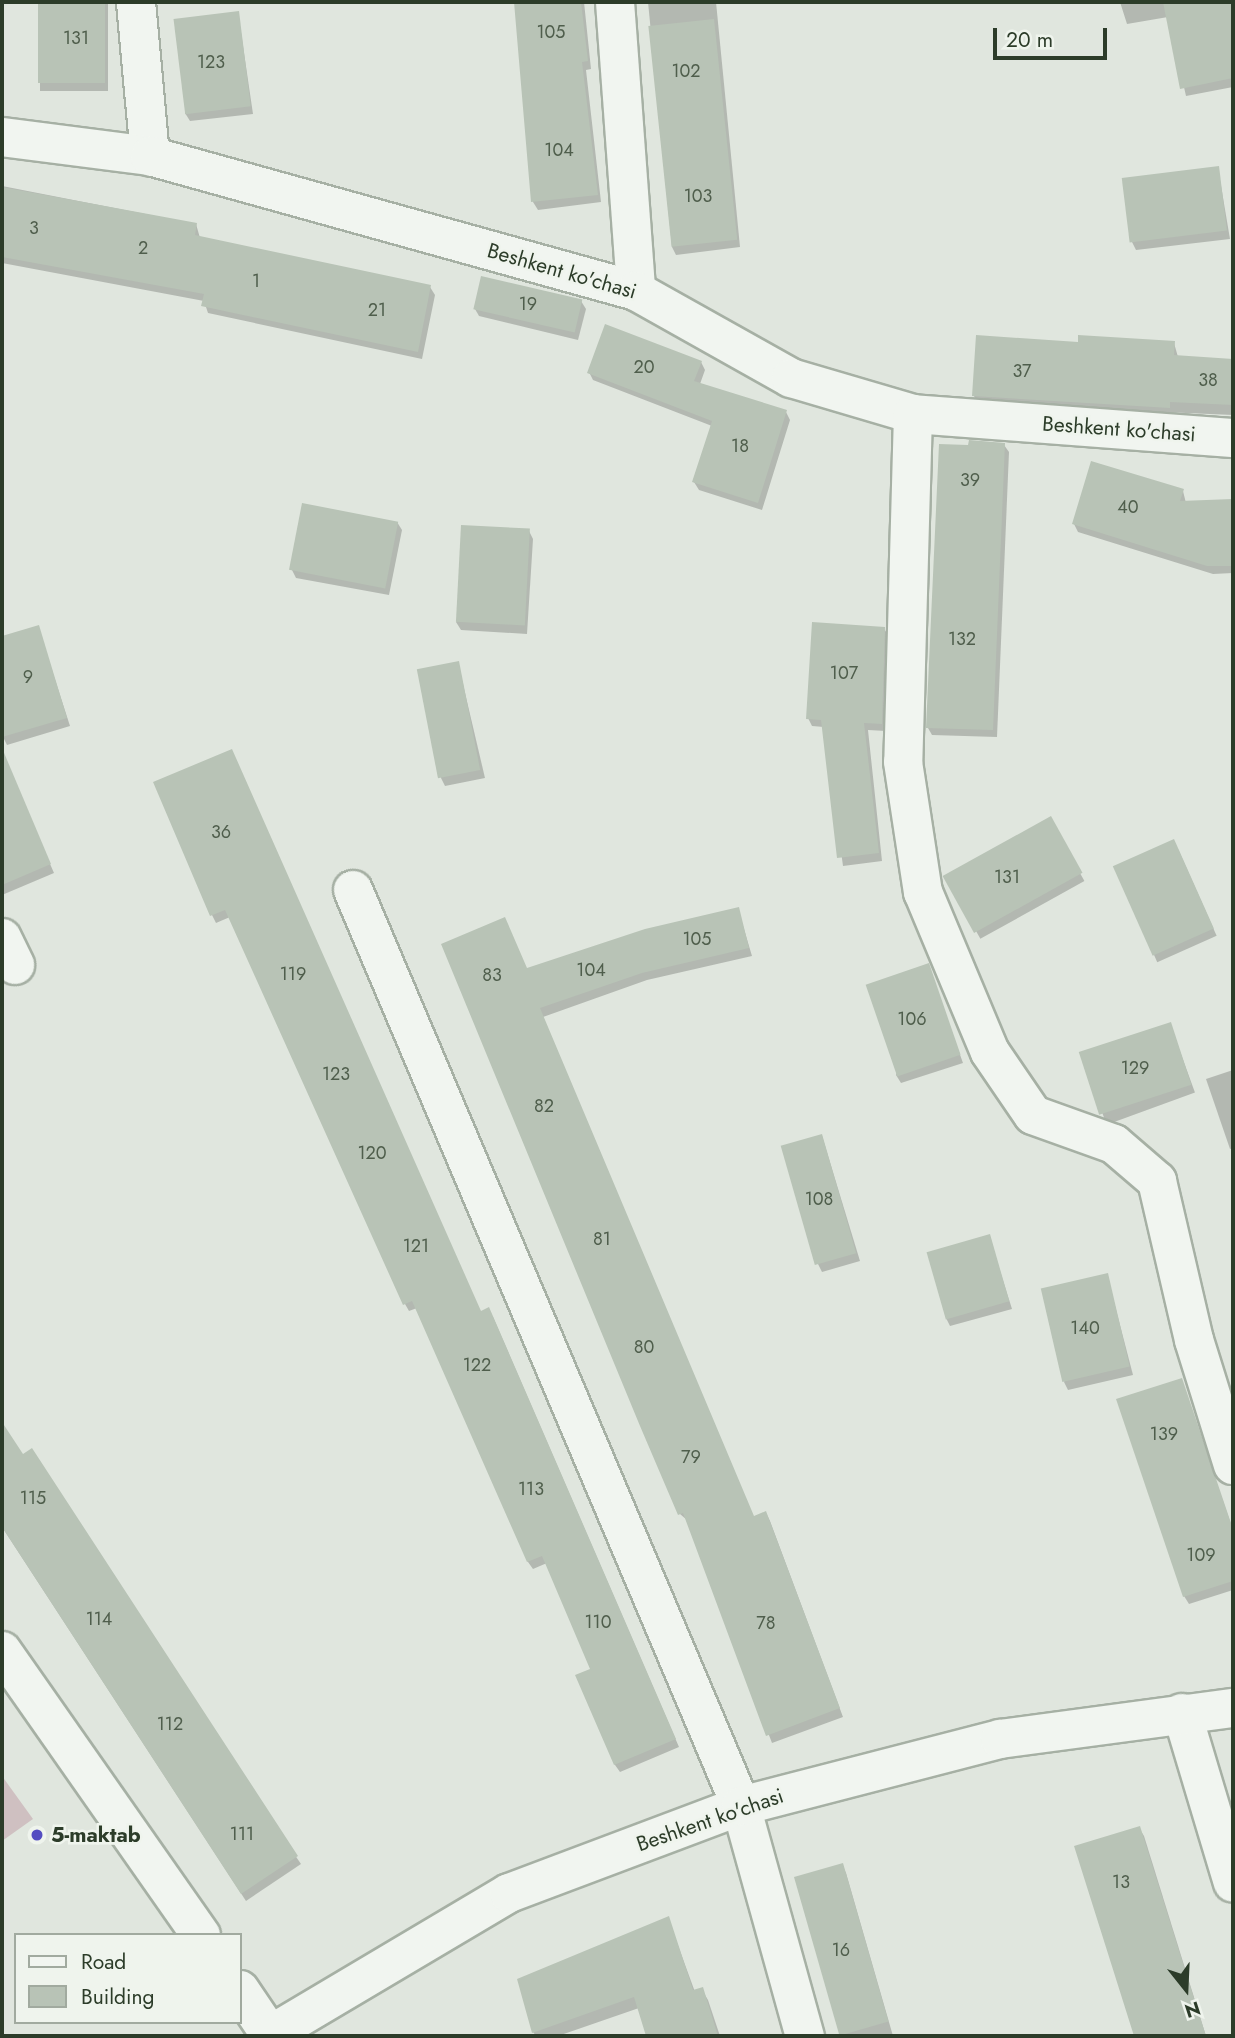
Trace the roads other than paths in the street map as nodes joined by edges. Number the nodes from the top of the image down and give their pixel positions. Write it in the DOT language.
graph roads {
  1 [pos="136,2"];
  2 [pos="615,2"];
  3 [pos="2,137"];
  4 [pos="150,156"];
  5 [pos="636,291"];
  6 [pos="913,414"];
  7 [pos="1233,438"];
  8 [pos="353,890"];
  9 [pos="1233,1465"];
  10 [pos="2,1651"];
  11 [pos="1233,1708"];
  12 [pos="1182,1713"];
  13 [pos="741,1806"];
  14 [pos="1233,1883"];
  15 [pos="200,1933"];
  16 [pos="242,1993"];
  17 [pos="270,2036"];
  18 [pos="805,2036"];
  1 -- 4 [label="street"];
  2 -- 5 [label="street"];
  3 -- 4 [label="street, Beshkent ko'chasi"];
  4 -- 5 [label="street, Beshkent ko'chasi"];
  5 -- 6 [label="street, Beshkent ko'chasi"];
  6 -- 7 [label="street, Beshkent ko'chasi"];
  6 -- 9 [label="street"];
  8 -- 13 [label="street"];
  10 -- 15 [label="street"];
  11 -- 12 [label="street, Beshkent ko'chasi"];
  12 -- 13 [label="street, Beshkent ko'chasi"];
  12 -- 14 [label="street"];
  13 -- 17 [label="street, Beshkent ko'chasi"];
  13 -- 18 [label="street"];
  16 -- 17 [label="street"];
}
